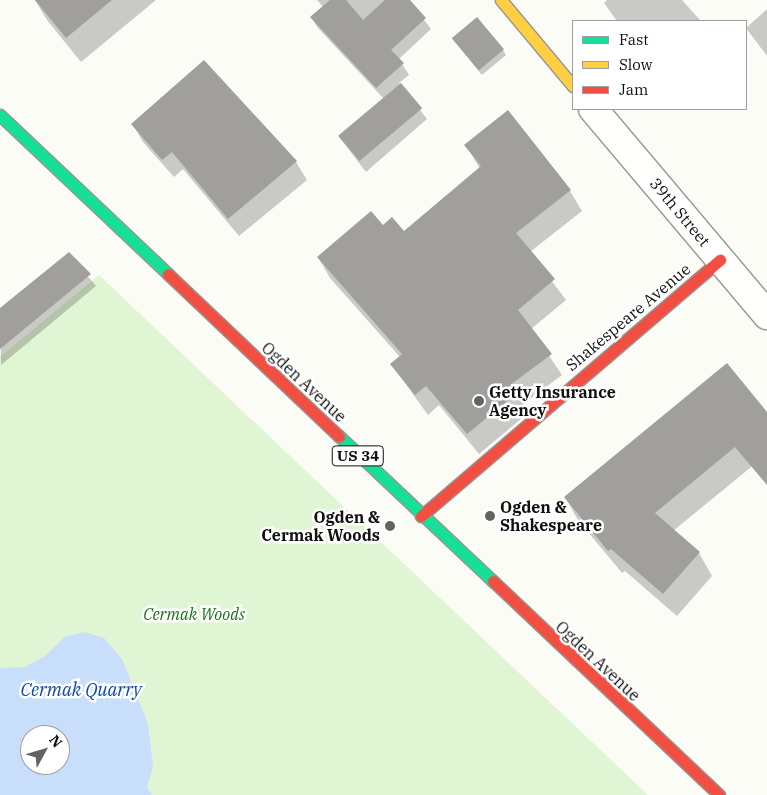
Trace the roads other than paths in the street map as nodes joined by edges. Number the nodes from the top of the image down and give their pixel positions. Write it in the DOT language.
graph roads {
  1 [pos="501,0"];
  2 [pos="572,85"];
  3 [pos="593,110"];
  4 [pos="0,115"];
  5 [pos="720,260"];
  6 [pos="767,315"];
  7 [pos="421,516"];
  8 [pos="719,795"];
  1 -- 2 [label="main road"];
  3 -- 5 [label="street, 39th Street"];
  4 -- 7 [label="main road, Ogden Avenue / US 34"];
  5 -- 6 [label="street, 39th Street"];
  5 -- 7 [label="main road, Shakespeare Avenue"];
  7 -- 8 [label="main road, Ogden Avenue / US 34"];
}
